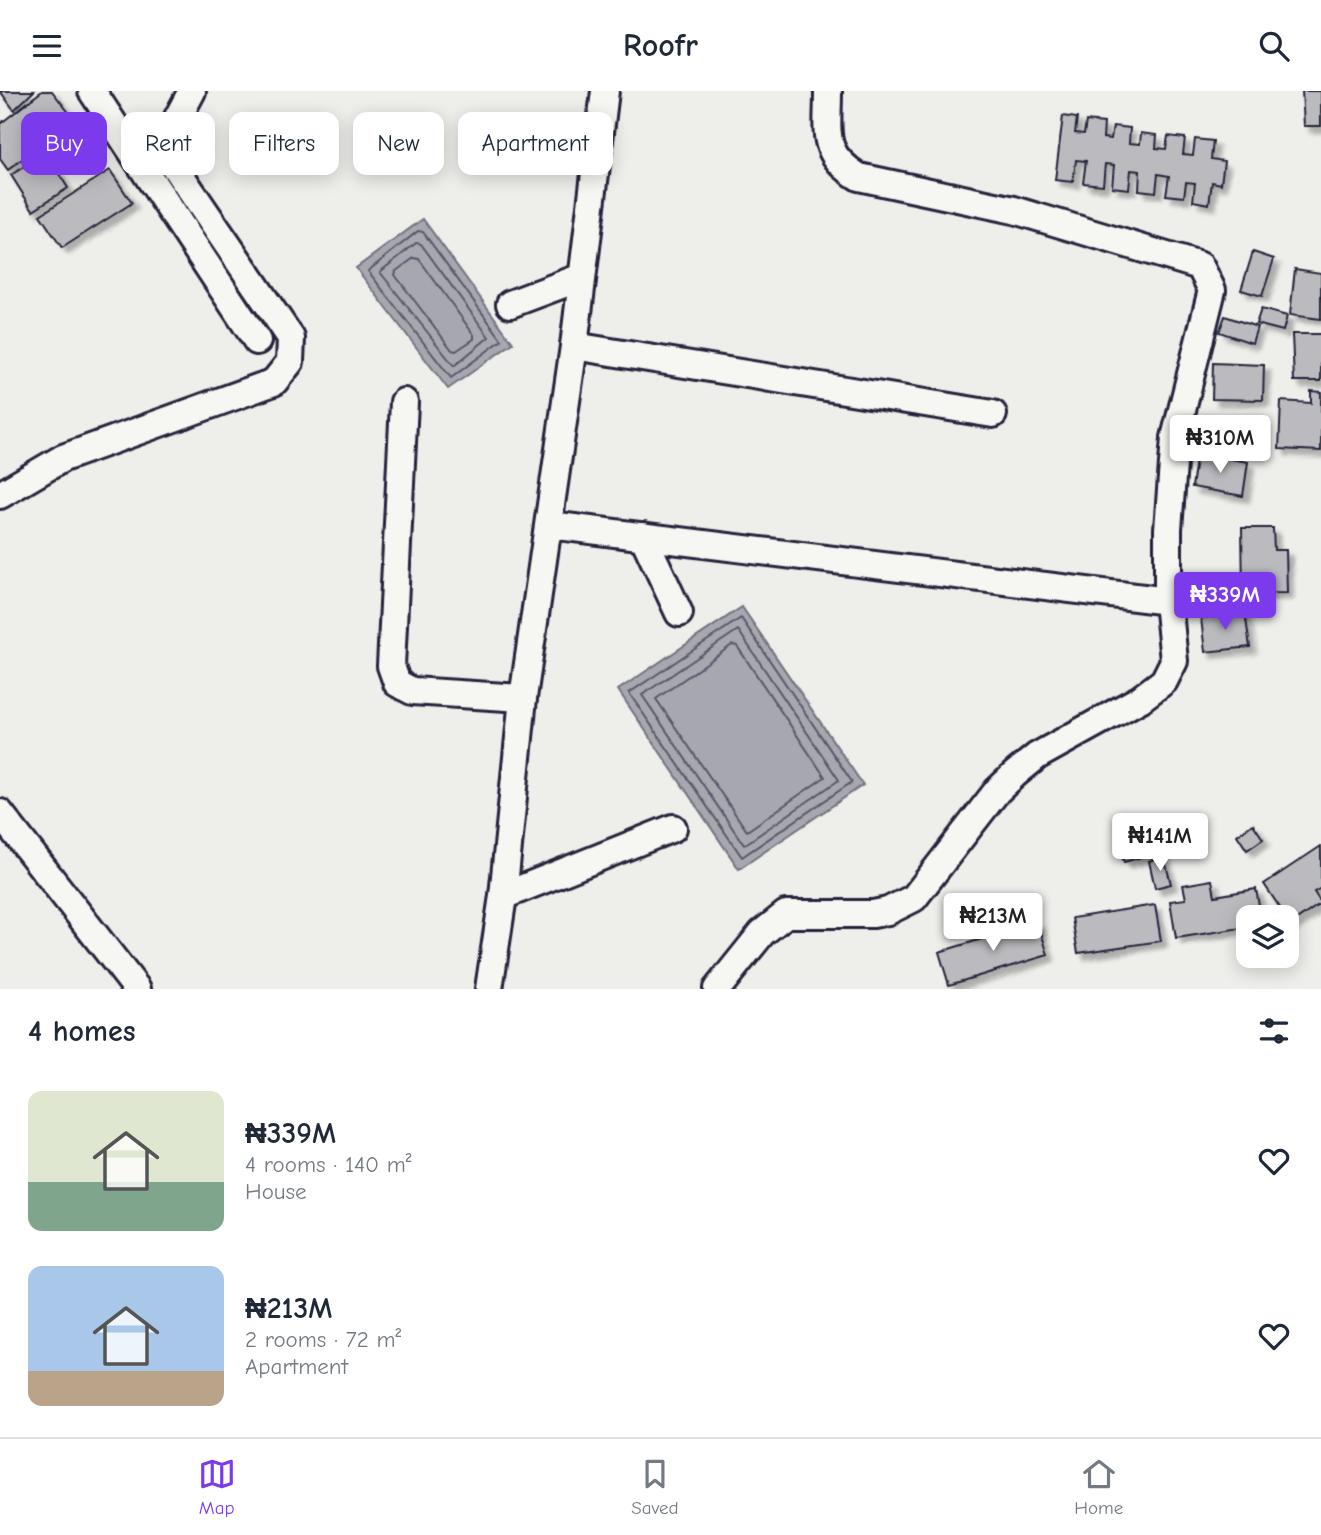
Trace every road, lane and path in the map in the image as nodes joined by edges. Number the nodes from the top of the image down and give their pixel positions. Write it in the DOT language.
graph roads {
  1 [pos="92,91"];
  2 [pos="192,91"];
  3 [pos="605,91"];
  4 [pos="828,91"];
  5 [pos="582,277"];
  6 [pos="510,304"];
  7 [pos="257,341"];
  8 [pos="574,346"];
  9 [pos="404,402"];
  10 [pos="993,414"];
  11 [pos="0,495"];
  12 [pos="550,525"];
  13 [pos="643,536"];
  14 [pos="1168,601"];
  15 [pos="679,614"];
  16 [pos="523,698"];
  17 [pos="0,813"];
  18 [pos="673,828"];
  19 [pos="503,896"];
  20 [pos="137,989"];
  21 [pos="489,989"];
  22 [pos="717,989"];
  1 -- 7 [label="street"];
  2 -- 11 [label="street"];
  3 -- 5 [label="street"];
  4 -- 14 [label="street"];
  5 -- 6 [label="street"];
  5 -- 8 [label="street"];
  8 -- 10 [label="street"];
  8 -- 12 [label="street"];
  9 -- 16 [label="street"];
  12 -- 13 [label="street"];
  12 -- 16 [label="street"];
  13 -- 14 [label="street"];
  13 -- 15 [label="street"];
  14 -- 22 [label="street"];
  16 -- 19 [label="street"];
  17 -- 20 [label="street"];
  18 -- 19 [label="street"];
  19 -- 21 [label="street"];
}
